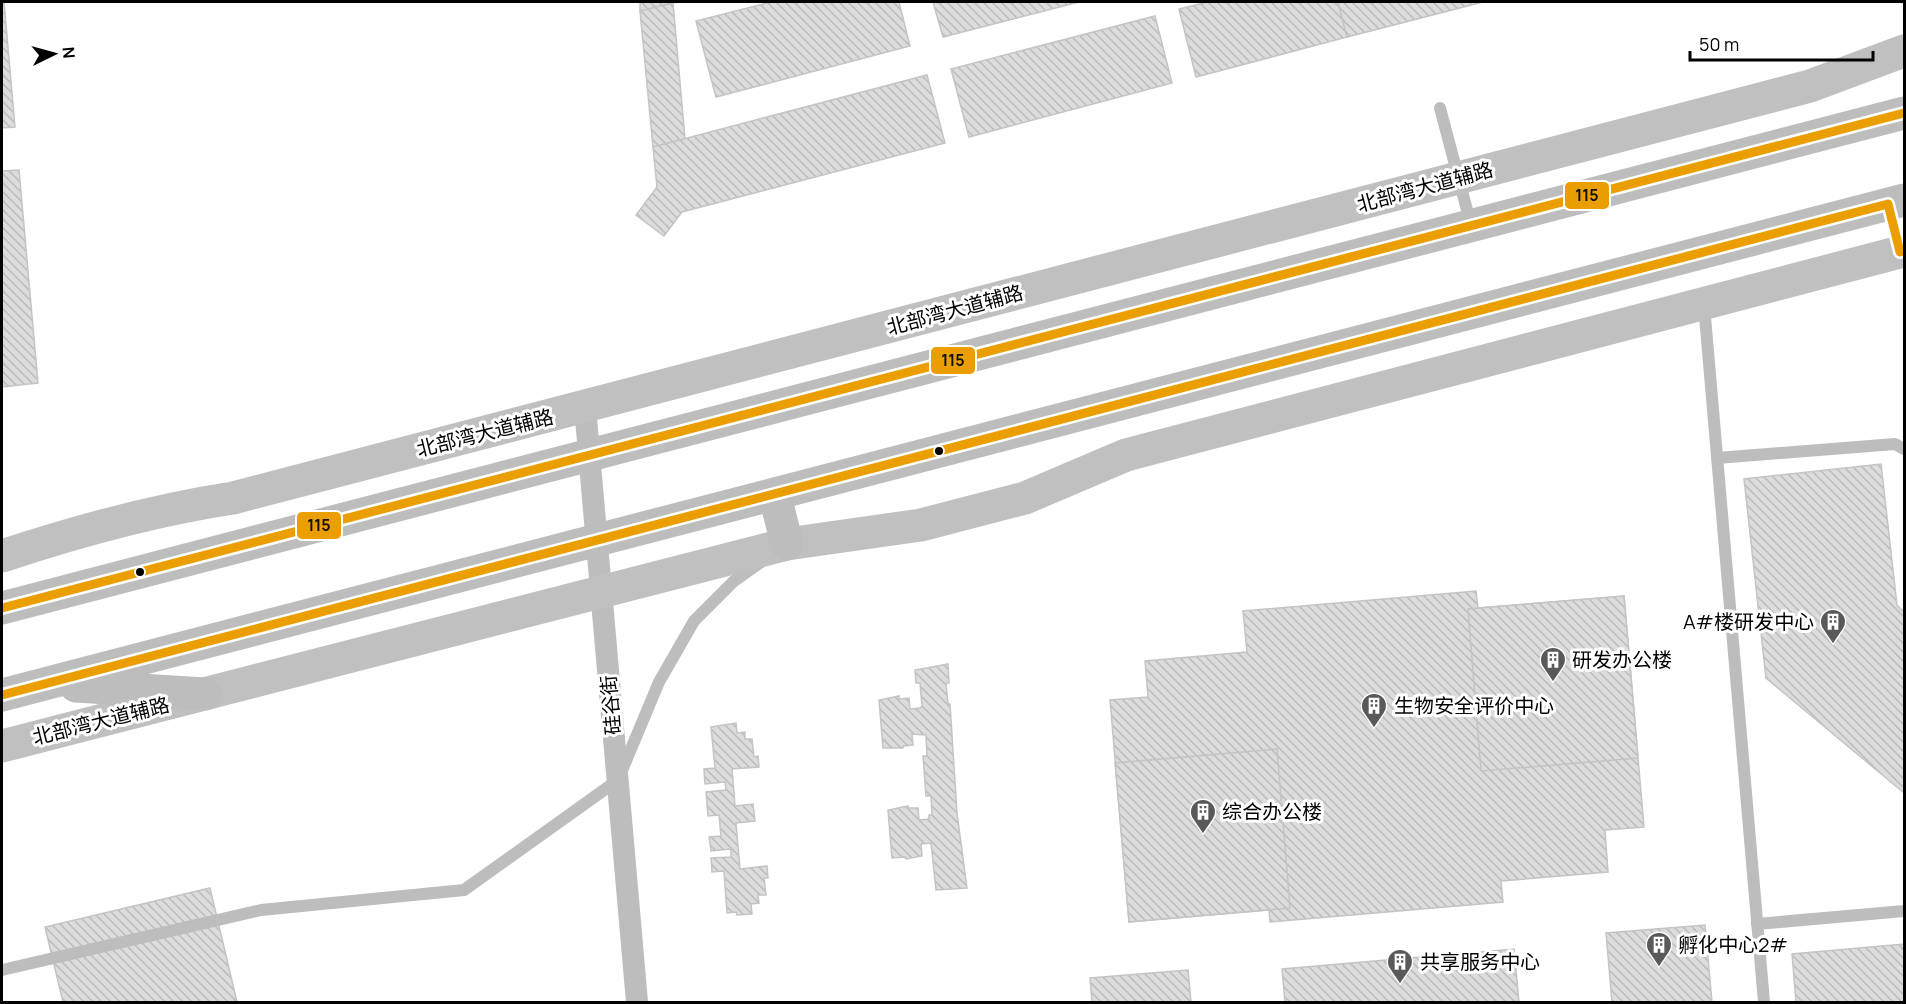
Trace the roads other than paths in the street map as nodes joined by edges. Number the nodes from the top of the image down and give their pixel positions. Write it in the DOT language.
graph roads {
  1 [pos="1905,51"];
  2 [pos="1440,108"];
  3 [pos="1905,113"];
  4 [pos="1458,178"];
  5 [pos="1896,202"];
  6 [pos="1471,226"];
  7 [pos="1902,252"];
  8 [pos="1704,304"];
  9 [pos="585,407"];
  10 [pos="1905,449"];
  11 [pos="590,457"];
  12 [pos="1717,458"];
  13 [pos="775,496"];
  14 [pos="597,542"];
  15 [pos="787,544"];
  16 [pos="2,556"];
  17 [pos="602,592"];
  18 [pos="2,608"];
  19 [pos="47,684"];
  20 [pos="204,694"];
  21 [pos="2,695"];
  22 [pos="2,746"];
  23 [pos="618,780"];
  24 [pos="1905,911"];
  25 [pos="1757,924"];
  26 [pos="2,970"];
  27 [pos="637,1002"];
  28 [pos="1764,1002"];
  1 -- 4 [label="main road, 北部湾大道辅路"];
  2 -- 4 [label="lane"];
  3 -- 6 [label="highway"];
  4 -- 6 [label="lane"];
  4 -- 9 [label="main road, 北部湾大道辅路"];
  5 -- 7 [label="lane"];
  5 -- 13 [label="highway"];
  6 -- 11 [label="highway"];
  7 -- 8 [label="main road, 北部湾大道辅路"];
  8 -- 12 [label="lane"];
  8 -- 15 [label="main road, 北部湾大道辅路"];
  9 -- 11 [label="street, 硅谷街"];
  9 -- 16 [label="main road, 北部湾大道辅路"];
  10 -- 12 [label="lane"];
  11 -- 14 [label="street, 硅谷街"];
  11 -- 18 [label="highway"];
  12 -- 25 [label="lane"];
  13 -- 14 [label="highway"];
  13 -- 15 [label="highway"];
  14 -- 17 [label="street, 硅谷街"];
  14 -- 19 [label="highway"];
  15 -- 17 [label="main road, 北部湾大道辅路"];
  15 -- 23 [label="lane"];
  17 -- 20 [label="main road, 北部湾大道辅路"];
  17 -- 23 [label="street, 硅谷街"];
  19 -- 20 [label="highway"];
  19 -- 21 [label="highway"];
  20 -- 22 [label="main road, 北部湾大道辅路"];
  23 -- 26 [label="lane"];
  23 -- 27 [label="street, 硅谷街"];
  24 -- 25 [label="lane"];
  25 -- 28 [label="lane"];
}
